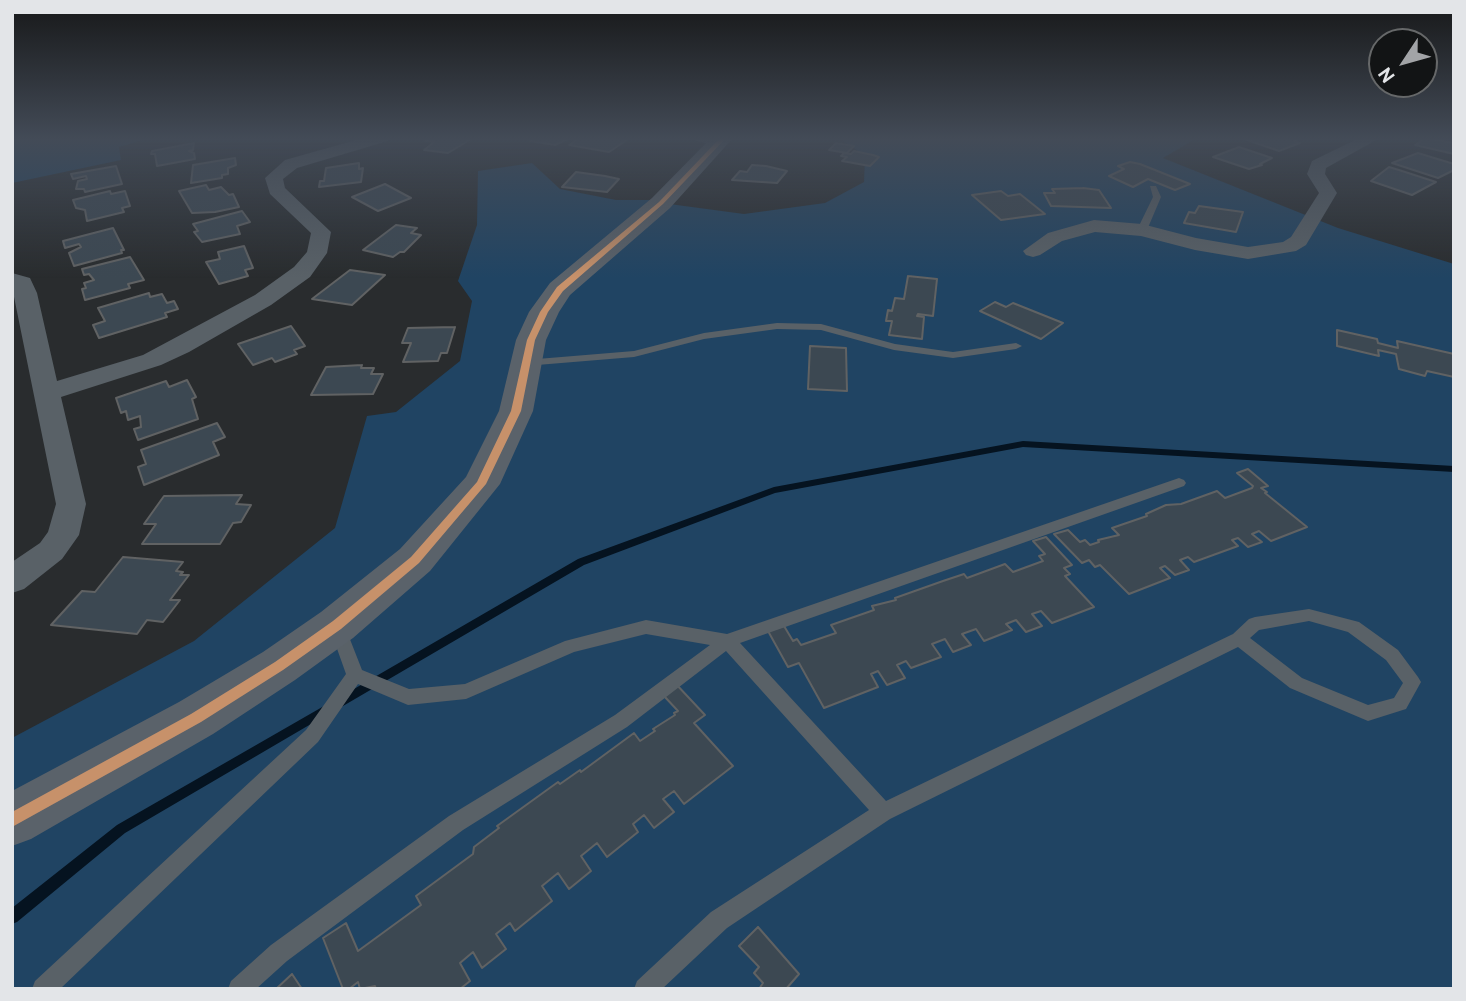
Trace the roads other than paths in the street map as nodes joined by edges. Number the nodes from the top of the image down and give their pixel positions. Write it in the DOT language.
graph roads {
  1 [pos="275,185"];
  2 [pos="677,185"];
  3 [pos="1323,185"];
  4 [pos="1153,188"];
  5 [pos="1142,230"];
  6 [pos="1033,251"];
  7 [pos="12,279"];
  8 [pos="1016,346"];
  9 [pos="525,363"];
  10 [pos="46,393"];
  11 [pos="1179,483"];
  12 [pos="12,580"];
  13 [pos="337,625"];
  14 [pos="1239,639"];
  15 [pos="727,641"];
  16 [pos="355,675"];
  17 [pos="883,813"];
  18 [pos="12,820"];
  19 [pos="43,989"];
  20 [pos="239,989"];
  21 [pos="645,989"];
  1 -- 10 [label="street"];
  2 -- 9 [label="main road"];
  3 -- 5 [label="street"];
  4 -- 5 [label="lane"];
  5 -- 6 [label="street"];
  7 -- 10 [label="street"];
  8 -- 9 [label="lane"];
  9 -- 13 [label="main road"];
  10 -- 12 [label="street"];
  11 -- 15 [label="lane"];
  13 -- 16 [label="lane"];
  13 -- 18 [label="main road"];
  14 -- 14 [label="lane"];
  14 -- 17 [label="lane"];
  15 -- 16 [label="lane"];
  15 -- 17 [label="lane"];
  15 -- 20 [label="lane"];
  16 -- 19 [label="lane"];
  17 -- 21 [label="lane"];
}
